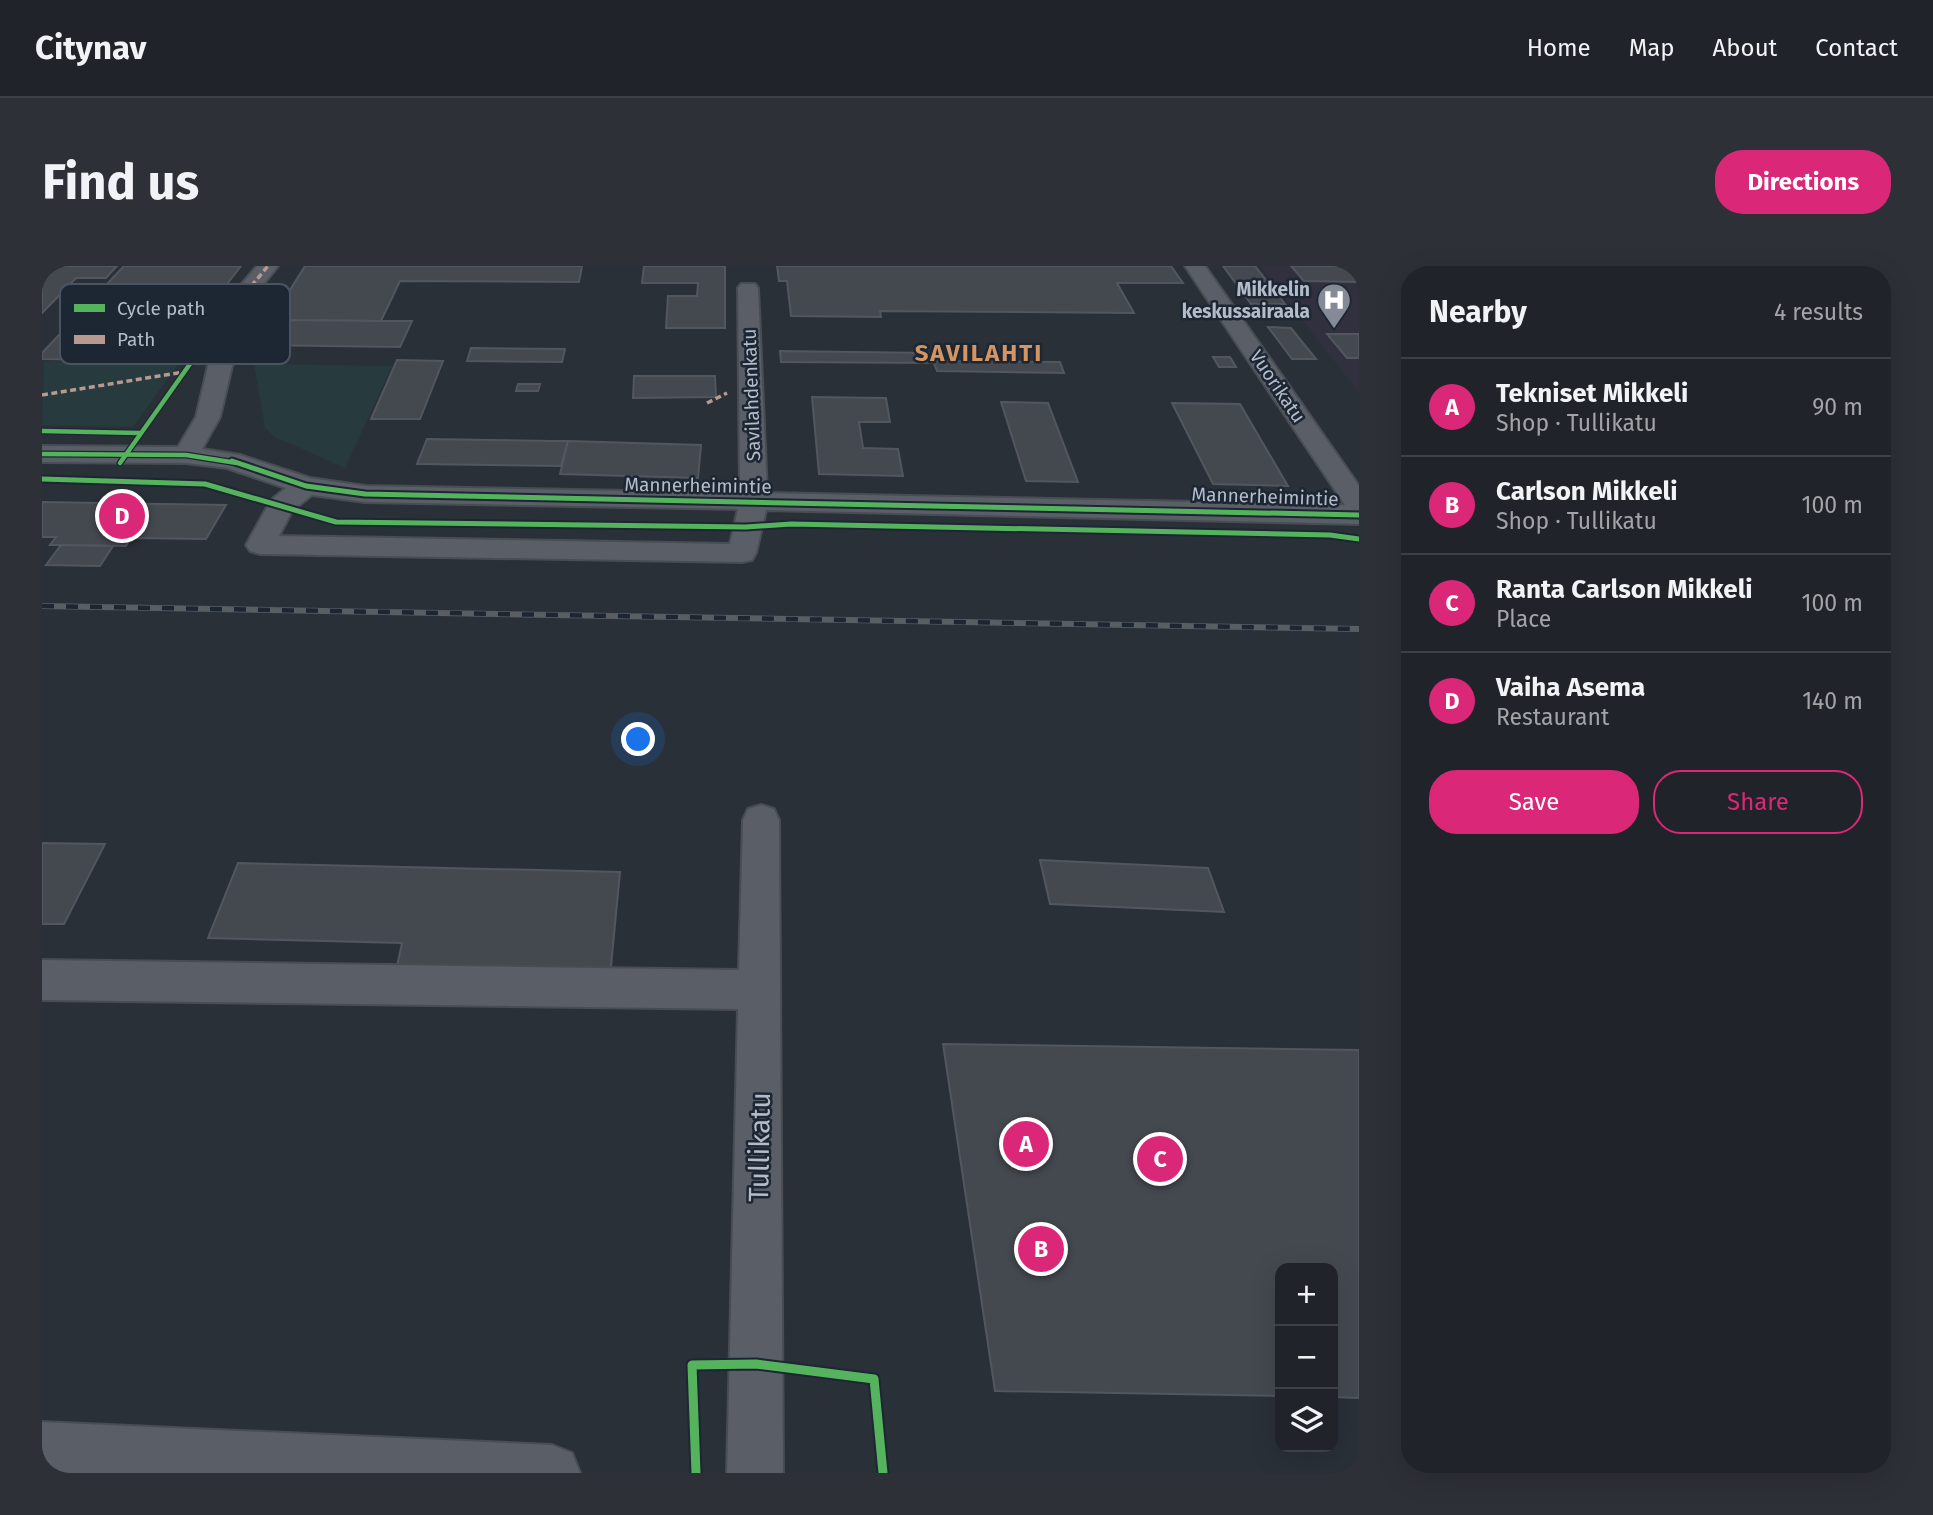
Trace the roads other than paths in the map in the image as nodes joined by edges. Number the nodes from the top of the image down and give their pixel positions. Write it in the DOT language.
graph roads {
  1 [pos="268,266"];
  2 [pos="1195,266"];
  3 [pos="253,284"];
  4 [pos="748,288"];
  5 [pos="221,364"];
  6 [pos="42,454"];
  7 [pos="186,455"];
  8 [pos="306,486"];
  9 [pos="754,502"];
  10 [pos="1359,506"];
  11 [pos="1359,515"];
  12 [pos="761,821"];
  13 [pos="42,980"];
  14 [pos="760,990"];
  15 [pos="42,1450"];
  16 [pos="552,1473"];
  17 [pos="755,1473"];
  1 -- 3 [label="street"];
  2 -- 10 [label="street, Vuorikatu"];
  4 -- 9 [label="street, Savilahdenkatu"];
  5 -- 7 [label="street"];
  6 -- 7 [label="street, Mannerheimintie"];
  7 -- 8 [label="street, Mannerheimintie"];
  8 -- 9 [label="street, Mannerheimintie"];
  8 -- 9 [label="street, Savilahdenkatu"];
  9 -- 11 [label="street, Mannerheimintie"];
  12 -- 14 [label="street, Tullikatu"];
  13 -- 14 [label="street"];
  14 -- 17 [label="street, Tullikatu"];
  15 -- 16 [label="street"];
}
